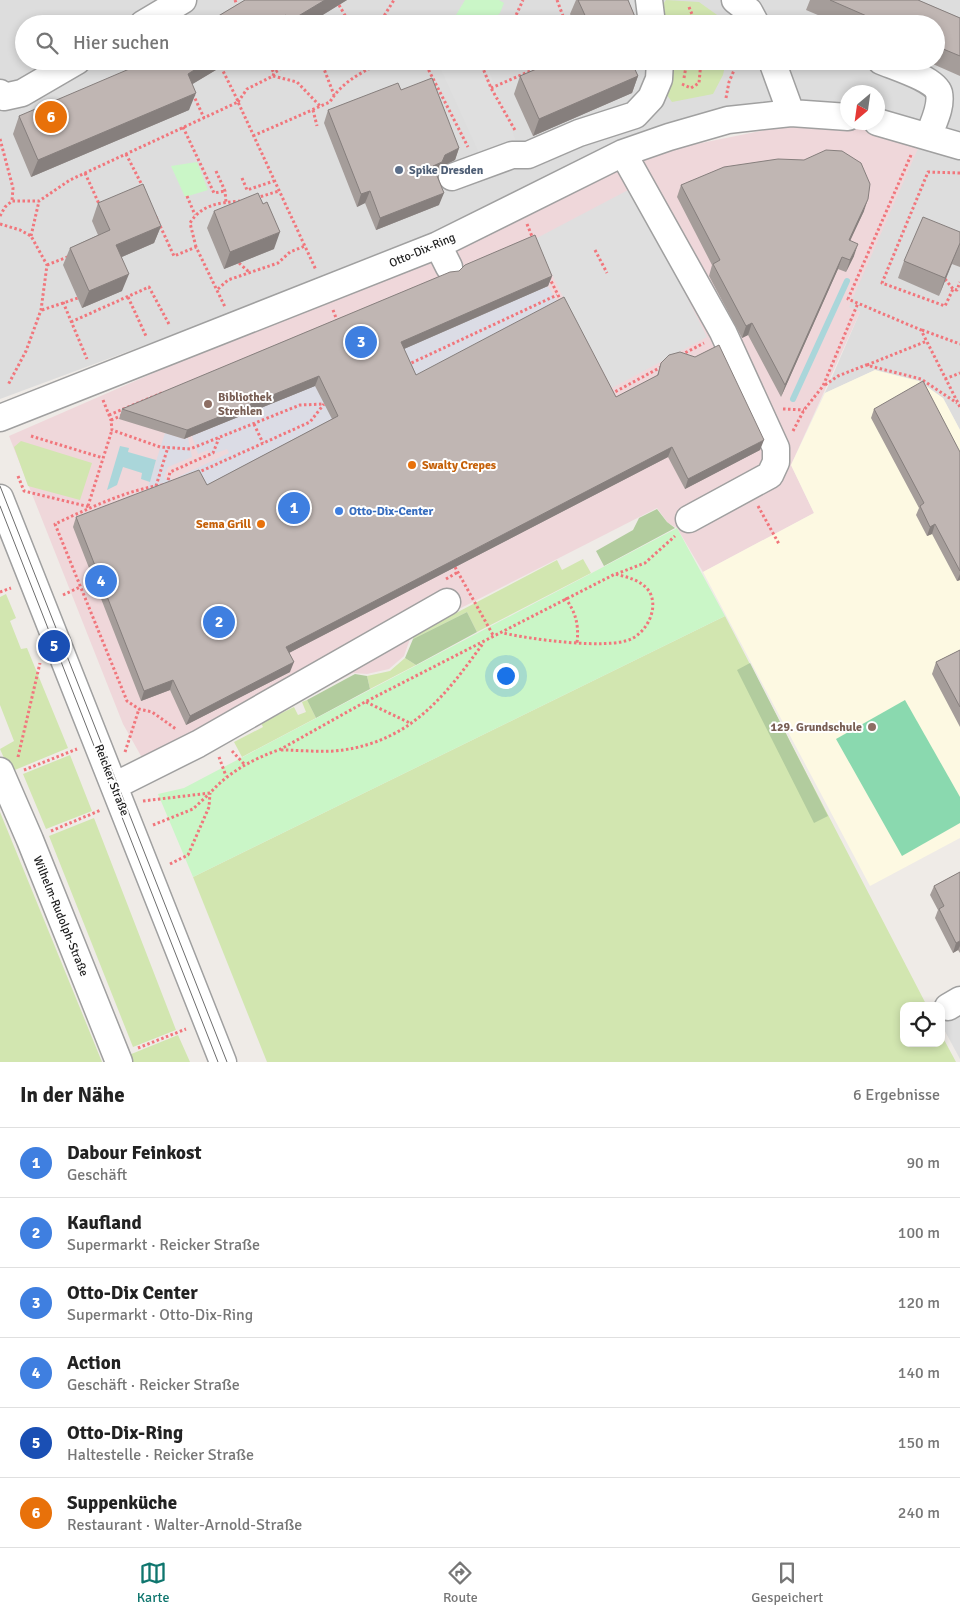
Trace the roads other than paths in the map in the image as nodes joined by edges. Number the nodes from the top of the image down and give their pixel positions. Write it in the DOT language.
graph roads {
  1 [pos="183,0"];
  2 [pos="650,0"];
  3 [pos="737,0"];
  4 [pos="158,15"];
  5 [pos="651,15"];
  6 [pos="751,15"];
  7 [pos="62,70"];
  8 [pos="659,70"];
  9 [pos="775,70"];
  10 [pos="901,70"];
  11 [pos="0,94"];
  12 [pos="792,113"];
  13 [pos="840,116"];
  14 [pos="885,124"];
  15 [pos="925,134"];
  16 [pos="960,146"];
  17 [pos="623,154"];
  18 [pos="452,177"];
  19 [pos="0,418"];
  20 [pos="0,498"];
  21 [pos="683,526"];
  22 [pos="447,602"];
  23 [pos="6,775"];
  24 [pos="117,794"];
  25 [pos="118,1059"];
  26 [pos="223,1062"];
  1 -- 4 [label="street"];
  2 -- 5 [label="street"];
  3 -- 6 [label="street"];
  7 -- 11 [label="street"];
  8 -- 18 [label="street"];
  9 -- 12 [label="street"];
  10 -- 15 [label="street"];
  12 -- 13 [label="street, Otto-Dix-Ring"];
  12 -- 17 [label="street, Otto-Dix-Ring"];
  14 -- 15 [label="street"];
  15 -- 16 [label="street"];
  17 -- 19 [label="street, Otto-Dix-Ring"];
  17 -- 21 [label="street"];
  20 -- 24 [label="street, Reicker Straße"];
  22 -- 24 [label="street"];
  23 -- 25 [label="street, Wilhelm-Rudolph-Straße"];
  24 -- 26 [label="street, Reicker Straße"];
}
